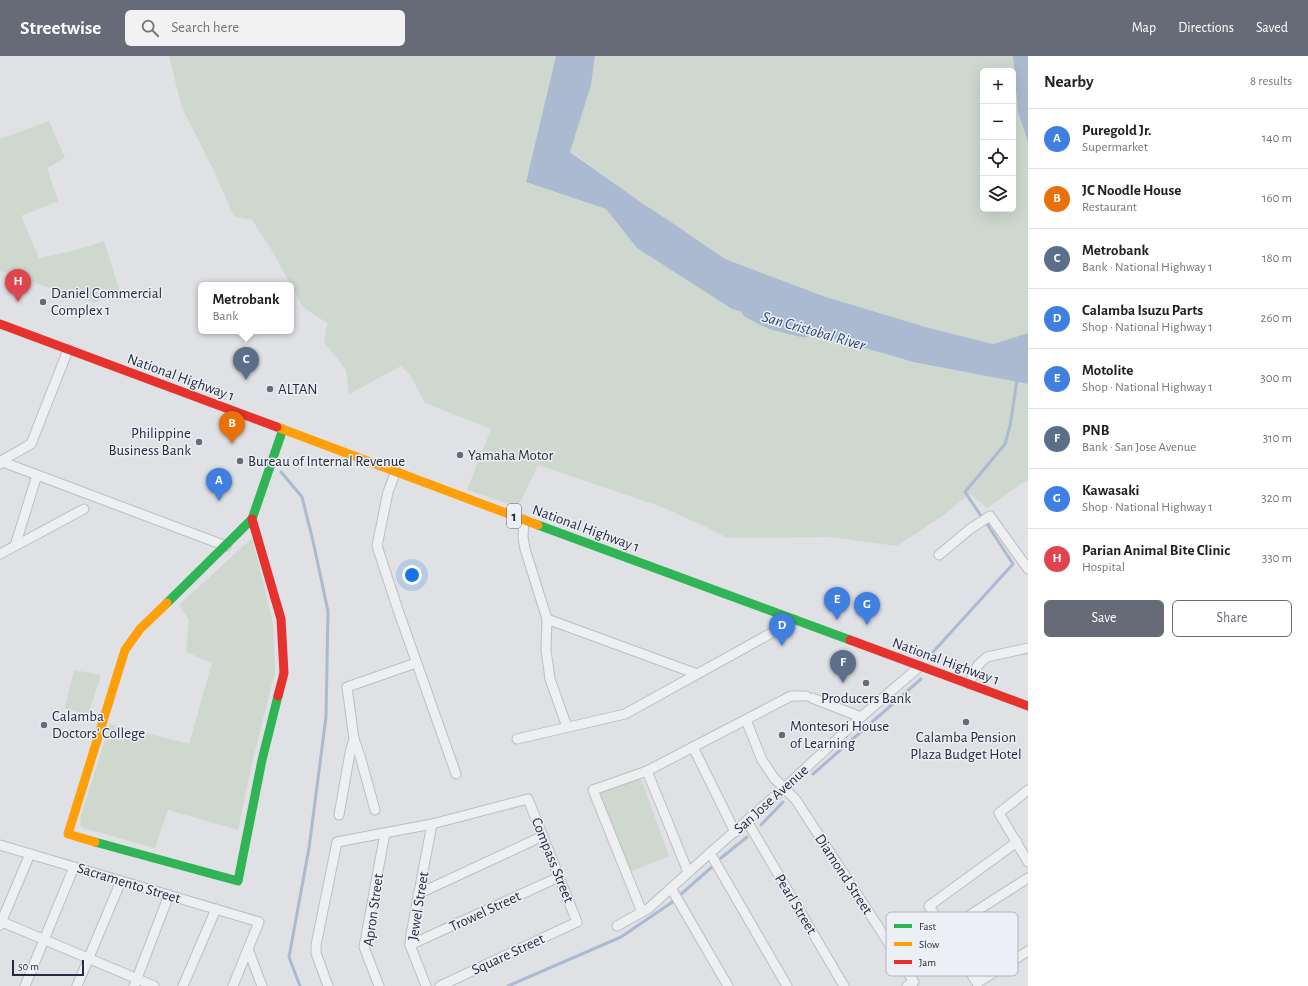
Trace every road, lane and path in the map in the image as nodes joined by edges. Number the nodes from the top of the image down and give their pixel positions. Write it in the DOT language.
graph roads {
  1 [pos="0,324"];
  2 [pos="68,350"];
  3 [pos="283,429"];
  4 [pos="0,462"];
  5 [pos="396,471"];
  6 [pos="37,475"];
  7 [pos="84,509"];
  8 [pos="252,519"];
  9 [pos="524,520"];
  10 [pos="15,546"];
  11 [pos="226,546"];
  12 [pos="0,554"];
  13 [pos="939,555"];
  14 [pos="1028,569"];
  15 [pos="547,619"];
  16 [pos="795,620"];
  17 [pos="1028,648"];
  18 [pos="416,663"];
  19 [pos="920,666"];
  20 [pos="697,674"];
  21 [pos="969,684"];
  22 [pos="1028,706"];
  23 [pos="861,717"];
  24 [pos="746,720"];
  25 [pos="567,727"];
  26 [pos="354,738"];
  27 [pos="516,739"];
  28 [pos="693,747"];
  29 [pos="647,771"];
  30 [pos="456,774"];
  31 [pos="784,788"];
  32 [pos="1028,790"];
  33 [pos="375,810"];
  34 [pos="338,815"];
  35 [pos="747,821"];
  36 [pos="432,824"];
  37 [pos="734,832"];
  38 [pos="385,833"];
  39 [pos="543,836"];
  40 [pos="1017,842"];
  41 [pos="0,844"];
  42 [pos="710,853"];
  43 [pos="30,854"];
  44 [pos="1028,862"];
  45 [pos="74,867"];
  46 [pos="688,872"];
  47 [pos="559,877"];
  48 [pos="1028,878"];
  49 [pos="121,881"];
  50 [pos="671,888"];
  51 [pos="418,894"];
  52 [pos="169,895"];
  53 [pos="216,909"];
  54 [pos="642,912"];
  55 [pos="933,912"];
  56 [pos="975,912"];
  57 [pos="0,922"];
  58 [pos="577,922"];
  59 [pos="616,926"];
  60 [pos="45,940"];
  61 [pos="410,945"];
  62 [pos="886,945"];
  63 [pos="248,949"];
  64 [pos="1028,951"];
  65 [pos="1018,957"];
  66 [pos="89,958"];
  67 [pos="973,976"];
  68 [pos="988,976"];
  69 [pos="135,982"];
  70 [pos="456,983"];
  71 [pos="25,986"];
  72 [pos="77,986"];
  73 [pos="154,986"];
  74 [pos="183,986"];
  75 [pos="233,986"];
  76 [pos="262,986"];
  77 [pos="328,986"];
  78 [pos="379,986"];
  79 [pos="426,986"];
  80 [pos="440,986"];
  81 [pos="728,986"];
  82 [pos="787,986"];
  83 [pos="844,986"];
  1 -- 2 [label="main road, National Highway 1 / 1"];
  2 -- 3 [label="main road, National Highway 1 / 1"];
  2 -- 4 [label="street"];
  3 -- 5 [label="main road, National Highway 1 / 1"];
  3 -- 8 [label="main road"];
  4 -- 6 [label="street"];
  5 -- 9 [label="main road, National Highway 1 / 1"];
  5 -- 18 [label="street"];
  6 -- 10 [label="street"];
  6 -- 11 [label="street"];
  7 -- 10 [label="street"];
  8 -- 11 [label="main road"];
  8 -- 11 [label="main road"];
  9 -- 15 [label="street"];
  9 -- 16 [label="main road, National Highway 1 / 1"];
  10 -- 12 [label="street"];
  13 -- 14 [label="street"];
  15 -- 20 [label="street"];
  15 -- 25 [label="street"];
  16 -- 19 [label="main road, National Highway 1 / 1"];
  16 -- 20 [label="street"];
  17 -- 21 [label="street"];
  18 -- 26 [label="street"];
  18 -- 30 [label="street"];
  19 -- 21 [label="main road, National Highway 1 / 1"];
  19 -- 23 [label="street, San Jose Avenue"];
  20 -- 25 [label="street"];
  21 -- 22 [label="main road, National Highway 1 / 1"];
  23 -- 24 [label="street"];
  23 -- 31 [label="street, San Jose Avenue"];
  24 -- 28 [label="street"];
  24 -- 31 [label="street, Diamond Street"];
  25 -- 27 [label="street"];
  26 -- 33 [label="street"];
  26 -- 34 [label="street"];
  28 -- 29 [label="street"];
  28 -- 37 [label="street"];
  29 -- 46 [label="street"];
  29 -- 54 [label="street"];
  31 -- 35 [label="street, San Jose Avenue"];
  31 -- 62 [label="street, Diamond Street"];
  32 -- 40 [label="street"];
  35 -- 37 [label="street, San Jose Avenue"];
  35 -- 83 [label="street, Pearl Street"];
  36 -- 38 [label="street"];
  36 -- 39 [label="street, Compass Street"];
  36 -- 51 [label="street, Jewel Street"];
  37 -- 42 [label="street, San Jose Avenue"];
  38 -- 77 [label="street"];
  38 -- 78 [label="street, Apron Street"];
  39 -- 47 [label="street, Compass Street"];
  39 -- 51 [label="street"];
  40 -- 44 [label="street"];
  40 -- 55 [label="street"];
  41 -- 43 [label="street, Sacramento Street"];
  42 -- 46 [label="street, San Jose Avenue"];
  42 -- 82 [label="street"];
  43 -- 45 [label="street, Sacramento Street"];
  43 -- 57 [label="street"];
  45 -- 49 [label="street, Sacramento Street"];
  45 -- 60 [label="street"];
  46 -- 50 [label="street, San Jose Avenue"];
  47 -- 58 [label="street, Compass Street"];
  47 -- 61 [label="street, Trowel Street"];
  48 -- 56 [label="street"];
  49 -- 52 [label="street, Sacramento Street"];
  49 -- 66 [label="street"];
  50 -- 54 [label="street, San Jose Avenue"];
  50 -- 81 [label="street"];
  51 -- 61 [label="street, Jewel Street"];
  52 -- 53 [label="street, Sacramento Street"];
  52 -- 69 [label="street"];
  53 -- 63 [label="street, Sacramento Street"];
  53 -- 74 [label="street"];
  54 -- 59 [label="street, San Jose Avenue"];
  57 -- 60 [label="street"];
  58 -- 70 [label="street, Square Street"];
  60 -- 66 [label="street"];
  60 -- 71 [label="street"];
  61 -- 79 [label="street, Jewel Street"];
  63 -- 75 [label="street"];
  63 -- 76 [label="street"];
  64 -- 65 [label="street"];
  66 -- 69 [label="street"];
  66 -- 72 [label="street"];
  67 -- 68 [label="street"];
  69 -- 73 [label="street"];
  70 -- 80 [label="street, Square Street"];
}
